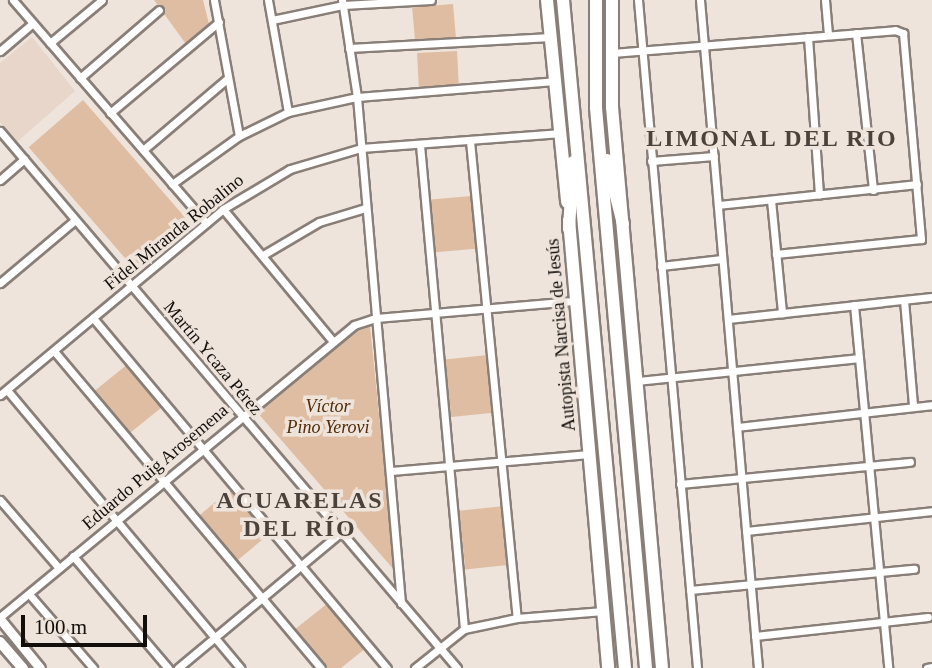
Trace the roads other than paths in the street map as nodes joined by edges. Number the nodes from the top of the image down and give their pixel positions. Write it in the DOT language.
graph roads {
  1 [pos="27,0"];
  2 [pos="102,0"];
  3 [pos="214,0"];
  4 [pos="268,0"];
  5 [pos="431,0"];
  6 [pos="547,0"];
  7 [pos="563,0"];
  8 [pos="596,0"];
  9 [pos="612,0"];
  10 [pos="638,0"];
  11 [pos="700,0"];
  12 [pos="825,0"];
  13 [pos="16,3"];
  14 [pos="343,3"];
  15 [pos="159,10"];
  16 [pos="272,20"];
  17 [pos="219,22"];
  18 [pos="33,23"];
  19 [pos="856,33"];
  20 [pos="828,35"];
  21 [pos="551,37"];
  22 [pos="808,37"];
  23 [pos="50,43"];
  24 [pos="704,45"];
  25 [pos="349,48"];
  26 [pos="641,50"];
  27 [pos="0,51"];
  28 [pos="612,52"];
  29 [pos="80,78"];
  30 [pos="228,78"];
  31 [pos="554,81"];
  32 [pos="357,97"];
  33 [pos="288,112"];
  34 [pos="110,113"];
  35 [pos="597,117"];
  36 [pos="576,119"];
  37 [pos="0,131"];
  38 [pos="561,133"];
  39 [pos="239,136"];
  40 [pos="470,141"];
  41 [pos="420,145"];
  42 [pos="362,148"];
  43 [pos="143,150"];
  44 [pos="714,156"];
  45 [pos="24,159"];
  46 [pos="651,161"];
  47 [pos="0,180"];
  48 [pos="172,184"];
  49 [pos="917,184"];
  50 [pos="873,190"];
  51 [pos="819,195"];
  52 [pos="771,200"];
  53 [pos="718,205"];
  54 [pos="365,208"];
  55 [pos="223,209"];
  56 [pos="75,220"];
  57 [pos="206,223"];
  58 [pos="623,224"];
  59 [pos="569,229"];
  60 [pos="776,254"];
  61 [pos="263,255"];
  62 [pos="722,259"];
  63 [pos="661,266"];
  64 [pos="0,283"];
  65 [pos="131,286"];
  66 [pos="932,298"];
  67 [pos="904,300"];
  68 [pos="576,301"];
  69 [pos="854,305"];
  70 [pos="486,309"];
  71 [pos="436,313"];
  72 [pos="782,313"];
  73 [pos="93,317"];
  74 [pos="376,318"];
  75 [pos="728,319"];
  76 [pos="331,339"];
  77 [pos="54,351"];
  78 [pos="859,358"];
  79 [pos="732,371"];
  80 [pos="671,377"];
  81 [pos="637,381"];
  82 [pos="7,390"];
  83 [pos="0,396"];
  84 [pos="932,405"];
  85 [pos="913,406"];
  86 [pos="864,412"];
  87 [pos="241,415"];
  88 [pos="737,427"];
  89 [pos="202,448"];
  90 [pos="589,454"];
  91 [pos="909,462"];
  92 [pos="500,463"];
  93 [pos="452,465"];
  94 [pos="869,466"];
  95 [pos="391,471"];
  96 [pos="741,478"];
  97 [pos="163,480"];
  98 [pos="680,484"];
  99 [pos="0,500"];
  100 [pos="932,511"];
  101 [pos="874,518"];
  102 [pos="117,520"];
  103 [pos="746,531"];
  104 [pos="341,532"];
  105 [pos="73,556"];
  106 [pos="301,565"];
  107 [pos="59,568"];
  108 [pos="914,569"];
  109 [pos="879,572"];
  110 [pos="751,584"];
  111 [pos="690,590"];
  112 [pos="30,594"];
  113 [pos="262,598"];
  114 [pos="401,604"];
  115 [pos="603,611"];
  116 [pos="928,617"];
  117 [pos="0,618"];
  118 [pos="517,618"];
  119 [pos="884,622"];
  120 [pos="464,629"];
  121 [pos="755,636"];
  122 [pos="215,638"];
  123 [pos="0,642"];
  124 [pos="439,649"];
  125 [pos="932,667"];
  126 [pos="23,668"];
  127 [pos="40,668"];
  128 [pos="93,668"];
  129 [pos="168,668"];
  130 [pos="178,668"];
  131 [pos="240,668"];
  132 [pos="321,668"];
  133 [pos="387,668"];
  134 [pos="415,668"];
  135 [pos="457,668"];
  136 [pos="608,668"];
  137 [pos="625,668"];
  138 [pos="646,668"];
  139 [pos="662,668"];
  140 [pos="697,668"];
  141 [pos="758,668"];
  142 [pos="888,668"];
  143 [pos="927,668"];
  1 -- 13 [label="street"];
  2 -- 23 [label="street"];
  3 -- 17 [label="street"];
  4 -- 16 [label="street"];
  5 -- 14 [label="street"];
  6 -- 21 [label="main road, Autopista Narcisa de Jesús"];
  7 -- 36 [label="main road, Autopista Narcisa de Jesús"];
  8 -- 35 [label="main road"];
  9 -- 28 [label="main road"];
  10 -- 26 [label="street"];
  11 -- 24 [label="street"];
  12 -- 20 [label="street"];
  13 -- 18 [label="street"];
  14 -- 16 [label="street"];
  14 -- 25 [label="street"];
  15 -- 29 [label="street"];
  16 -- 33 [label="street"];
  17 -- 30 [label="street"];
  17 -- 34 [label="street"];
  18 -- 23 [label="street"];
  18 -- 27 [label="street"];
  19 -- 20 [label="street"];
  19 -- 49 [label="street"];
  19 -- 50 [label="street"];
  20 -- 22 [label="street"];
  21 -- 25 [label="street"];
  21 -- 31 [label="main road, Autopista Narcisa de Jesús"];
  22 -- 24 [label="street"];
  22 -- 51 [label="street"];
  23 -- 29 [label="street"];
  24 -- 26 [label="street"];
  24 -- 44 [label="street"];
  25 -- 32 [label="street"];
  26 -- 28 [label="street"];
  26 -- 46 [label="street"];
  28 -- 58 [label="main road"];
  29 -- 34 [label="street"];
  30 -- 39 [label="street"];
  30 -- 43 [label="street"];
  31 -- 32 [label="street"];
  31 -- 38 [label="main road, Autopista Narcisa de Jesús"];
  32 -- 33 [label="street"];
  32 -- 42 [label="street"];
  33 -- 39 [label="street"];
  34 -- 43 [label="street"];
  35 -- 58 [label="main road"];
  35 -- 138 [label="main road"];
  36 -- 59 [label="main road"];
  36 -- 137 [label="main road, Autopista Narcisa de Jesús"];
  37 -- 45 [label="street, Martín Ycaza Pérez"];
  38 -- 40 [label="street, Fidel Miranda Robalino"];
  38 -- 59 [label="main road, Autopista Narcisa de Jesús"];
  39 -- 48 [label="street"];
  40 -- 41 [label="street, Fidel Miranda Robalino"];
  40 -- 70 [label="street"];
  41 -- 42 [label="street, Fidel Miranda Robalino"];
  41 -- 71 [label="street"];
  42 -- 54 [label="street"];
  42 -- 55 [label="street, Fidel Miranda Robalino"];
  43 -- 48 [label="street"];
  44 -- 46 [label="street"];
  44 -- 53 [label="street"];
  45 -- 47 [label="street"];
  45 -- 56 [label="street, Martín Ycaza Pérez"];
  46 -- 63 [label="street"];
  48 -- 57 [label="street"];
  49 -- 50 [label="street"];
  49 -- 60 [label="street"];
  50 -- 51 [label="street"];
  51 -- 52 [label="street"];
  52 -- 53 [label="street"];
  52 -- 60 [label="street"];
  53 -- 62 [label="street"];
  54 -- 61 [label="street"];
  54 -- 74 [label="street"];
  55 -- 57 [label="street, Fidel Miranda Robalino"];
  55 -- 61 [label="street"];
  56 -- 64 [label="street"];
  56 -- 65 [label="street, Martín Ycaza Pérez"];
  57 -- 65 [label="street, Fidel Miranda Robalino"];
  58 -- 81 [label="main road"];
  59 -- 68 [label="main road, Autopista Narcisa de Jesús"];
  60 -- 72 [label="street"];
  61 -- 76 [label="street"];
  62 -- 63 [label="street"];
  62 -- 75 [label="street"];
  63 -- 80 [label="street"];
  65 -- 73 [label="street, Fidel Miranda Robalino"];
  65 -- 87 [label="street, Martín Ycaza Pérez"];
  66 -- 67 [label="street"];
  67 -- 69 [label="street"];
  67 -- 85 [label="street"];
  68 -- 70 [label="street, Eduardo Puig Arosemena"];
  68 -- 90 [label="main road, Autopista Narcisa de Jesús"];
  69 -- 72 [label="street"];
  69 -- 78 [label="street"];
  70 -- 71 [label="street, Eduardo Puig Arosemena"];
  70 -- 92 [label="street"];
  71 -- 74 [label="street, Eduardo Puig Arosemena"];
  71 -- 93 [label="street"];
  72 -- 75 [label="street"];
  73 -- 77 [label="street, Fidel Miranda Robalino"];
  73 -- 89 [label="street"];
  74 -- 76 [label="street, Eduardo Puig Arosemena"];
  74 -- 95 [label="street"];
  75 -- 79 [label="street"];
  76 -- 87 [label="street, Eduardo Puig Arosemena"];
  77 -- 82 [label="street, Fidel Miranda Robalino"];
  77 -- 97 [label="street"];
  78 -- 79 [label="street"];
  78 -- 86 [label="street"];
  79 -- 80 [label="street"];
  79 -- 88 [label="street"];
  80 -- 81 [label="street"];
  80 -- 98 [label="street"];
  81 -- 139 [label="main road"];
  82 -- 83 [label="street, Fidel Miranda Robalino"];
  82 -- 102 [label="street"];
  84 -- 85 [label="street"];
  85 -- 86 [label="street"];
  86 -- 88 [label="street"];
  86 -- 94 [label="street"];
  87 -- 89 [label="street, Eduardo Puig Arosemena"];
  87 -- 104 [label="street, Martín Ycaza Pérez"];
  88 -- 96 [label="street"];
  89 -- 97 [label="street, Eduardo Puig Arosemena"];
  89 -- 106 [label="street"];
  90 -- 92 [label="street"];
  90 -- 115 [label="main road, Autopista Narcisa de Jesús"];
  91 -- 94 [label="street"];
  92 -- 93 [label="street"];
  92 -- 118 [label="street"];
  93 -- 95 [label="street"];
  93 -- 120 [label="street"];
  94 -- 96 [label="street"];
  94 -- 101 [label="street"];
  95 -- 114 [label="street"];
  96 -- 98 [label="street"];
  96 -- 103 [label="street"];
  97 -- 102 [label="street, Eduardo Puig Arosemena"];
  97 -- 113 [label="street"];
  98 -- 111 [label="street"];
  99 -- 107 [label="street"];
  100 -- 101 [label="street"];
  101 -- 103 [label="street"];
  101 -- 109 [label="street"];
  102 -- 105 [label="street, Eduardo Puig Arosemena"];
  102 -- 122 [label="street"];
  103 -- 110 [label="street"];
  104 -- 106 [label="street"];
  104 -- 114 [label="street, Martín Ycaza Pérez"];
  105 -- 107 [label="street, Eduardo Puig Arosemena"];
  105 -- 129 [label="street"];
  106 -- 113 [label="street"];
  106 -- 133 [label="street"];
  107 -- 112 [label="street, Eduardo Puig Arosemena"];
  108 -- 109 [label="street"];
  109 -- 110 [label="street"];
  109 -- 119 [label="street"];
  110 -- 111 [label="street"];
  110 -- 121 [label="street"];
  111 -- 140 [label="street"];
  112 -- 117 [label="street, Eduardo Puig Arosemena"];
  112 -- 128 [label="street"];
  113 -- 122 [label="street"];
  113 -- 132 [label="street"];
  114 -- 124 [label="street, Martín Ycaza Pérez"];
  115 -- 118 [label="street"];
  115 -- 136 [label="main road, Autopista Narcisa de Jesús"];
  116 -- 119 [label="street"];
  117 -- 127 [label="street"];
  118 -- 120 [label="street"];
  119 -- 121 [label="street"];
  119 -- 142 [label="street"];
  120 -- 124 [label="street"];
  121 -- 141 [label="street"];
  122 -- 130 [label="street"];
  122 -- 131 [label="street"];
  123 -- 126 [label="main road"];
  124 -- 134 [label="street"];
  124 -- 135 [label="street, Martín Ycaza Pérez"];
  125 -- 143 [label="street"];
}
